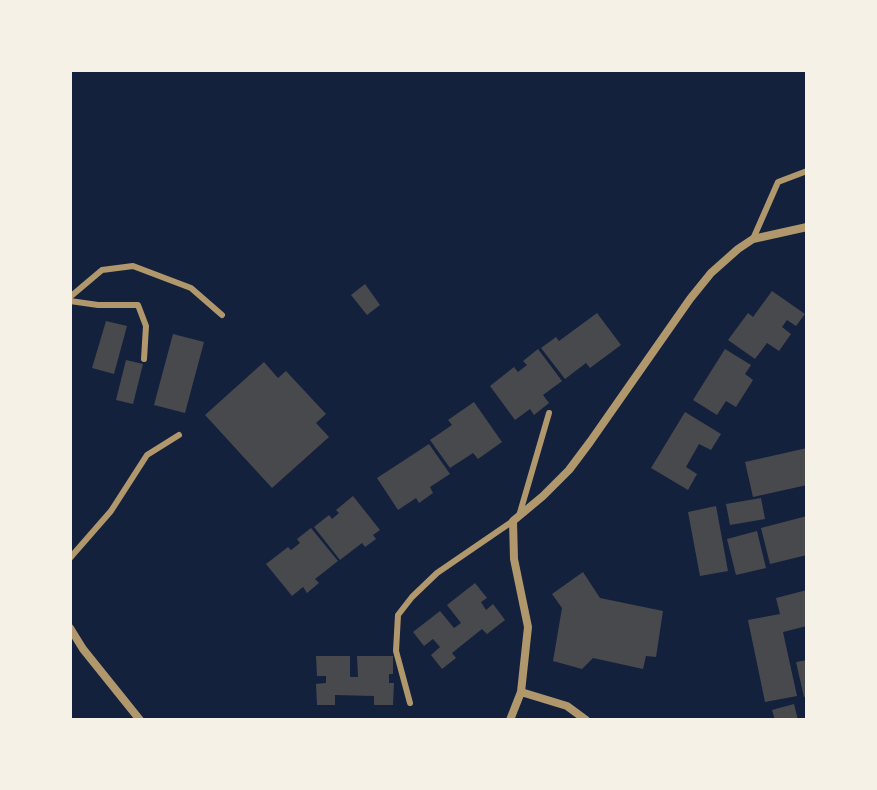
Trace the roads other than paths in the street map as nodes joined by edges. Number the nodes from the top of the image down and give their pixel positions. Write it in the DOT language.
graph roads {
  1 [pos="807,171"];
  2 [pos="807,227"];
  3 [pos="753,239"];
  4 [pos="70,299"];
  5 [pos="222,315"];
  6 [pos="144,359"];
  7 [pos="549,413"];
  8 [pos="179,435"];
  9 [pos="516,518"];
  10 [pos="70,558"];
  11 [pos="70,628"];
  12 [pos="521,692"];
  13 [pos="410,703"];
  14 [pos="140,720"];
  15 [pos="510,720"];
  16 [pos="586,720"];
  1 -- 3 [label="lane"];
  2 -- 3 [label="street"];
  3 -- 9 [label="street"];
  4 -- 5 [label="lane"];
  4 -- 6 [label="lane"];
  7 -- 9 [label="lane"];
  8 -- 10 [label="lane"];
  9 -- 12 [label="street"];
  9 -- 13 [label="lane"];
  11 -- 14 [label="street"];
  12 -- 15 [label="street"];
  12 -- 16 [label="street"];
}
